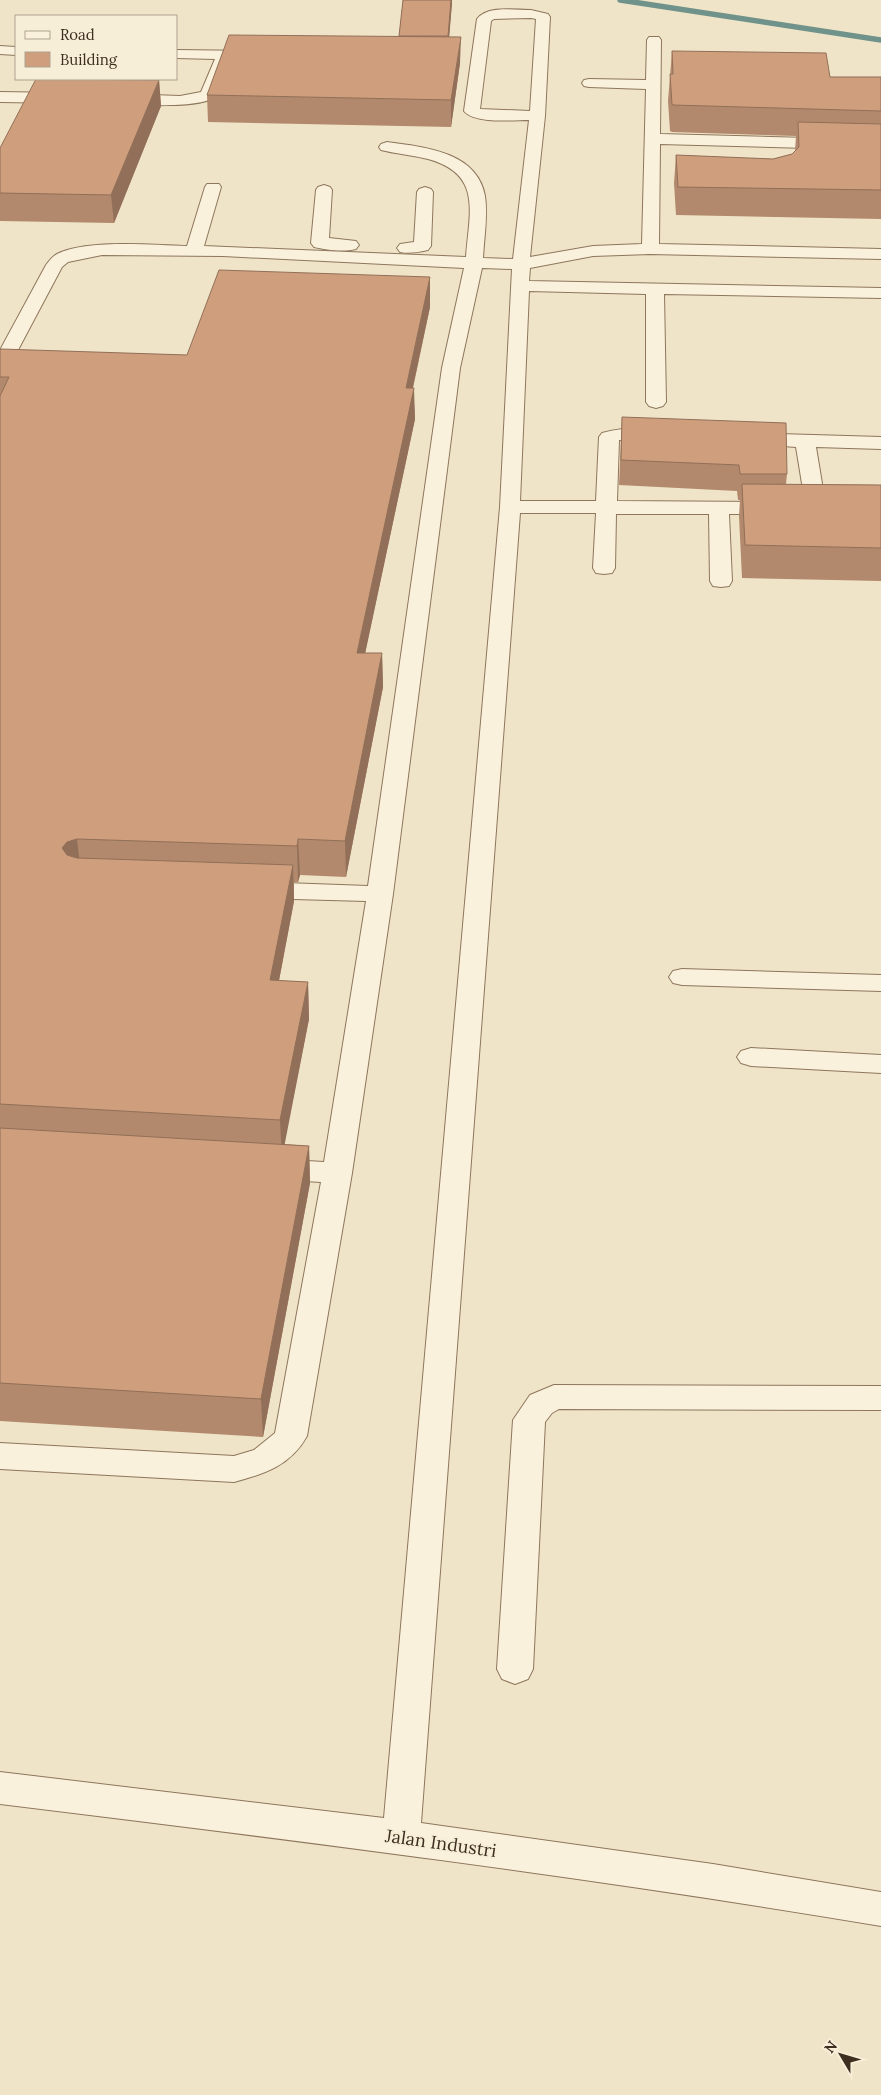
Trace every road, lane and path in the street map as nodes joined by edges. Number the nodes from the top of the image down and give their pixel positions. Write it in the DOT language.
graph roads {
  1 [pos="654,40"];
  2 [pos="0,50"];
  3 [pos="15,51"];
  4 [pos="178,54"];
  5 [pos="223,54"];
  6 [pos="272,55"];
  7 [pos="460,57"];
  8 [pos="480,57"];
  9 [pos="589,83"];
  10 [pos="654,85"];
  11 [pos="0,97"];
  12 [pos="80,98"];
  13 [pos="110,98"];
  14 [pos="537,116"];
  15 [pos="652,139"];
  16 [pos="881,145"];
  17 [pos="387,147"];
  18 [pos="652,175"];
  19 [pos="672,176"];
  20 [pos="214,187"];
  21 [pos="324,190"];
  22 [pos="424,192"];
  23 [pos="650,249"];
  24 [pos="194,250"];
  25 [pos="405,253"];
  26 [pos="881,254"];
  27 [pos="474,263"];
  28 [pos="521,275"];
  29 [pos="655,288"];
  30 [pos="881,293"];
  31 [pos="0,368"];
  32 [pos="656,402"];
  33 [pos="679,436"];
  34 [pos="728,438"];
  35 [pos="805,441"];
  36 [pos="881,443"];
  37 [pos="510,507"];
  38 [pos="606,507"];
  39 [pos="719,508"];
  40 [pos="604,568"];
  41 [pos="721,581"];
  42 [pos="230,889"];
  43 [pos="380,894"];
  44 [pos="682,977"];
  45 [pos="881,983"];
  46 [pos="751,1057"];
  47 [pos="881,1064"];
  48 [pos="248,1168"];
  49 [pos="338,1172"];
  50 [pos="881,1398"];
  51 [pos="0,1456"];
  52 [pos="515,1669"];
  53 [pos="0,1788"];
  54 [pos="400,1837"];
  55 [pos="881,1909"];
  1 -- 10 [label="street"];
  2 -- 3 [label="street"];
  4 -- 5 [label="street"];
  5 -- 6 [label="street"];
  5 -- 13 [label="street"];
  7 -- 8 [label="street"];
  8 -- 14 [label="street"];
  8 -- 14 [label="street"];
  9 -- 10 [label="street"];
  10 -- 15 [label="street"];
  11 -- 12 [label="street"];
  14 -- 28 [label="street"];
  15 -- 16 [label="street"];
  15 -- 18 [label="street"];
  17 -- 27 [label="street"];
  18 -- 19 [label="street"];
  18 -- 23 [label="street"];
  20 -- 24 [label="street"];
  21 -- 25 [label="street"];
  22 -- 25 [label="street"];
  23 -- 26 [label="street"];
  23 -- 28 [label="street"];
  24 -- 25 [label="street"];
  24 -- 31 [label="street"];
  25 -- 27 [label="street"];
  27 -- 28 [label="street"];
  27 -- 43 [label="street"];
  28 -- 29 [label="street"];
  28 -- 37 [label="street"];
  29 -- 30 [label="street"];
  29 -- 32 [label="street"];
  33 -- 38 [label="street"];
  34 -- 35 [label="street"];
  35 -- 36 [label="street"];
  35 -- 39 [label="street"];
  37 -- 38 [label="street"];
  37 -- 54 [label="street"];
  38 -- 39 [label="street"];
  38 -- 40 [label="street"];
  39 -- 41 [label="street"];
  42 -- 43 [label="street"];
  43 -- 49 [label="street"];
  44 -- 45 [label="street"];
  46 -- 47 [label="street"];
  48 -- 49 [label="street"];
  49 -- 51 [label="street"];
  50 -- 52 [label="street"];
  53 -- 54 [label="street, Jalan Industri"];
  54 -- 55 [label="street, Jalan Industri"];
}
